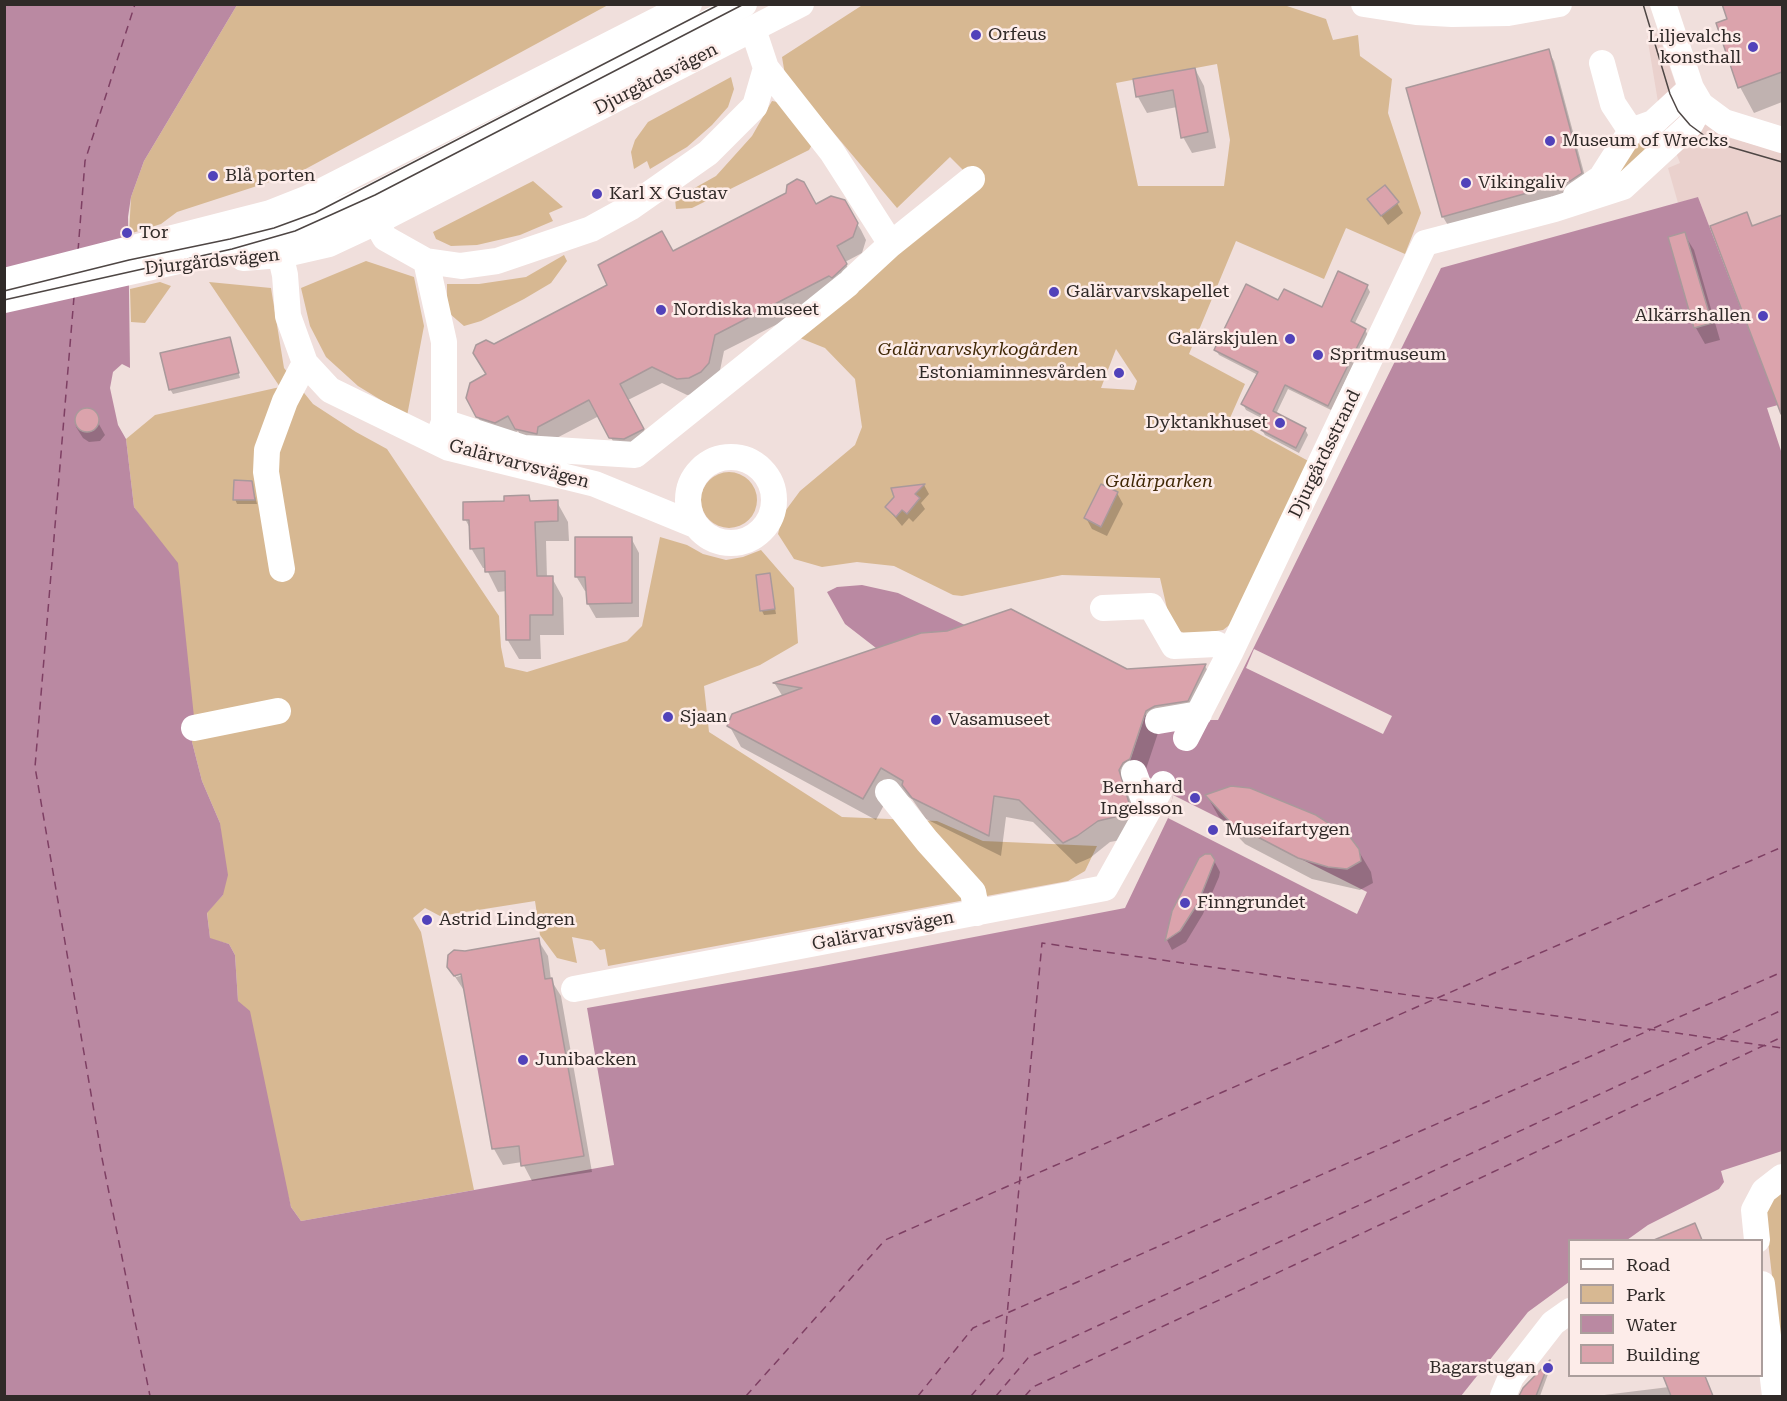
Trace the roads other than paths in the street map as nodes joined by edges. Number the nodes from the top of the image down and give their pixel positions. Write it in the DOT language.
graph roads {
  1 [pos="689,4"];
  2 [pos="720,4"];
  3 [pos="744,4"];
  4 [pos="801,4"];
  5 [pos="1364,4"];
  6 [pos="1559,4"];
  7 [pos="1663,4"];
  8 [pos="753,29"];
  9 [pos="1602,63"];
  10 [pos="766,68"];
  11 [pos="1702,104"];
  12 [pos="1631,131"];
  13 [pos="1782,140"];
  14 [pos="972,179"];
  15 [pos="1572,204"];
  16 [pos="376,222"];
  17 [pos="275,234"];
  18 [pos="891,244"];
  19 [pos="129,261"];
  20 [pos="426,261"];
  21 [pos="4,281"];
  22 [pos="4,291"];
  23 [pos="4,300"];
  24 [pos="305,363"];
  25 [pos="440,432"];
  26 [pos="688,492"];
  27 [pos="655,508"];
  28 [pos="695,525"];
  29 [pos="282,569"];
  30 [pos="1104,608"];
  31 [pos="1231,651"];
  32 [pos="278,711"];
  33 [pos="1199,714"];
  34 [pos="1158,721"];
  35 [pos="194,728"];
  36 [pos="1186,738"];
  37 [pos="1134,772"];
  38 [pos="1163,784"];
  39 [pos="888,792"];
  40 [pos="1148,811"];
  41 [pos="977,913"];
  42 [pos="574,989"];
  43 [pos="1782,1177"];
  44 [pos="1757,1239"];
  45 [pos="1763,1300"];
  46 [pos="1568,1312"];
  47 [pos="1503,1396"];
  48 [pos="1775,1396"];
  1 -- 17 [label="street, Djurgårdsvägen"];
  2 -- 17 [label="street, Djurgårdsvägen"];
  3 -- 17 [label="street, Djurgårdsvägen"];
  4 -- 8 [label="street, Djurgårdsvägen"];
  5 -- 6 [label="street"];
  7 -- 11 [label="street"];
  8 -- 10 [label="street"];
  8 -- 16 [label="street, Djurgårdsvägen"];
  9 -- 12 [label="street"];
  10 -- 18 [label="street"];
  10 -- 20 [label="street"];
  11 -- 12 [label="street"];
  11 -- 13 [label="street"];
  11 -- 15 [label="street, Djurgårdsstrand"];
  12 -- 15 [label="street"];
  14 -- 18 [label="street"];
  15 -- 31 [label="street, Djurgårdsstrand"];
  16 -- 17 [label="street, Djurgårdsvägen"];
  16 -- 20 [label="street"];
  17 -- 19 [label="street, Djurgårdsvägen"];
  17 -- 19 [label="street, Djurgårdsvägen"];
  17 -- 24 [label="street, Galärvarvsvägen"];
  18 -- 25 [label="street"];
  19 -- 21 [label="street"];
  19 -- 22 [label="street"];
  19 -- 23 [label="street"];
  20 -- 25 [label="street"];
  24 -- 25 [label="street, Galärvarvsvägen"];
  24 -- 29 [label="street"];
  25 -- 27 [label="street, Galärvarvsvägen"];
  26 -- 27 [label="street"];
  26 -- 28 [label="street"];
  26 -- 28 [label="street, Galärvarvsvägen"];
  27 -- 28 [label="street, Galärvarvsvägen"];
  30 -- 31 [label="street"];
  31 -- 33 [label="street, Djurgårdsstrand"];
  32 -- 35 [label="street"];
  33 -- 34 [label="street"];
  33 -- 36 [label="street, Djurgårdsstrand"];
  37 -- 40 [label="street"];
  38 -- 40 [label="street, Galärvarvsvägen"];
  39 -- 41 [label="street"];
  40 -- 41 [label="street, Galärvarvsvägen"];
  41 -- 42 [label="street, Galärvarvsvägen"];
  43 -- 44 [label="street"];
  45 -- 48 [label="street"];
  46 -- 47 [label="street"];
}
